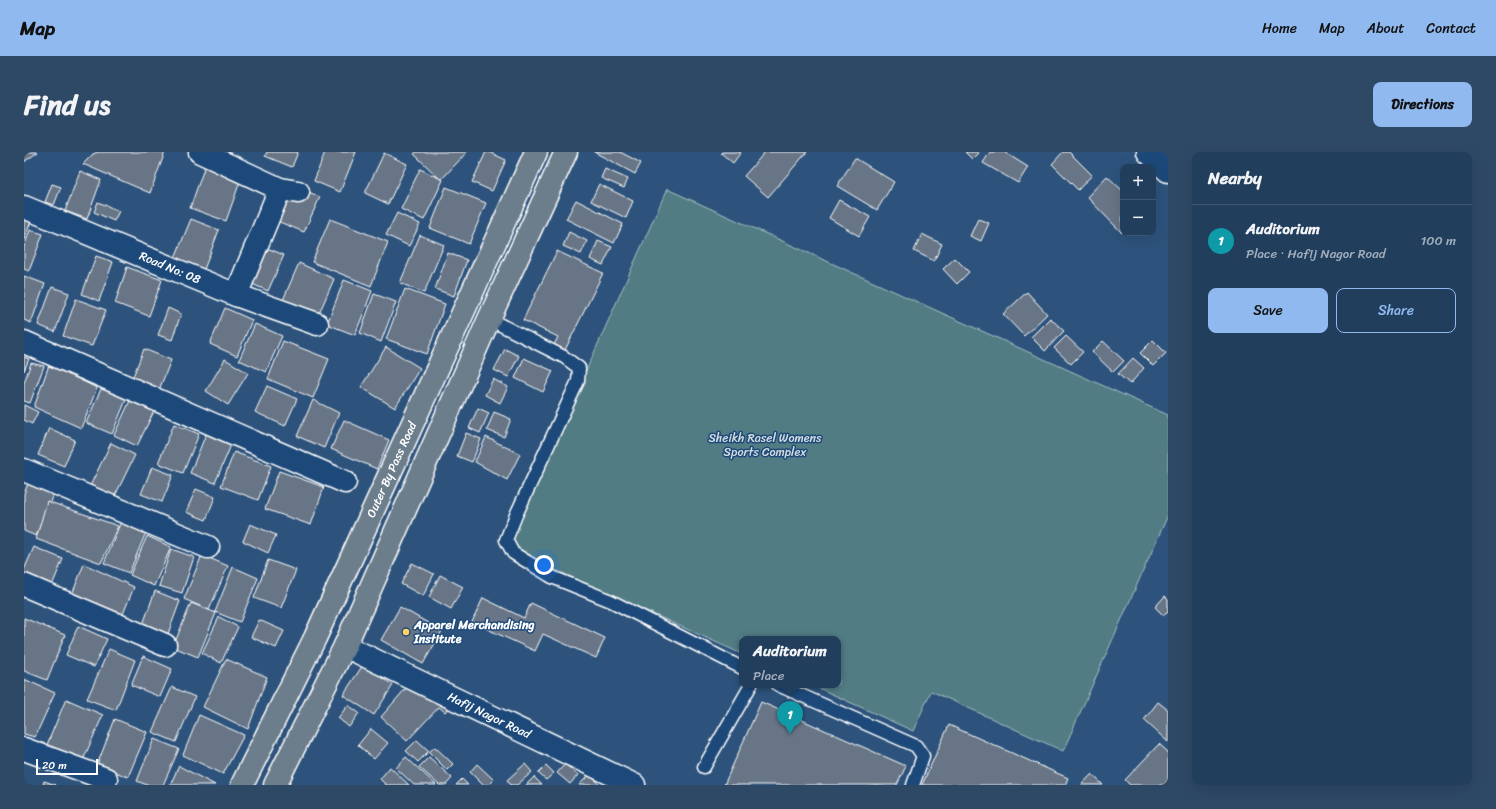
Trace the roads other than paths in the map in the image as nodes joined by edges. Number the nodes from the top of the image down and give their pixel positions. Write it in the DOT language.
graph roads {
  1 [pos="200,152"];
  2 [pos="536,152"];
  3 [pos="566,152"];
  4 [pos="1148,152"];
  5 [pos="1168,171"];
  6 [pos="24,207"];
  7 [pos="236,295"];
  8 [pos="489,319"];
  9 [pos="317,324"];
  10 [pos="24,342"];
  11 [pos="24,470"];
  12 [pos="345,482"];
  13 [pos="208,547"];
  14 [pos="24,585"];
  15 [pos="165,645"];
  16 [pos="345,646"];
  17 [pos="739,666"];
  18 [pos="749,688"];
  19 [pos="785,688"];
  20 [pos="24,748"];
  21 [pos="704,767"];
  22 [pos="106,779"];
  23 [pos="242,785"];
  24 [pos="275,785"];
  25 [pos="634,785"];
  26 [pos="913,785"];
  1 -- 7 [label="street"];
  2 -- 23 [label="main road, Outer By Pass Road"];
  3 -- 8 [label="main road"];
  4 -- 5 [label="street"];
  6 -- 7 [label="street, Road No: 08"];
  7 -- 9 [label="street, Road No: 08"];
  8 -- 16 [label="main road"];
  8 -- 17 [label="lane"];
  10 -- 12 [label="street"];
  11 -- 13 [label="street"];
  14 -- 15 [label="street"];
  16 -- 24 [label="main road"];
  16 -- 25 [label="street, Hafij Nagor Road"];
  18 -- 21 [label="lane"];
  19 -- 26 [label="lane"];
  20 -- 22 [label="street"];
}
